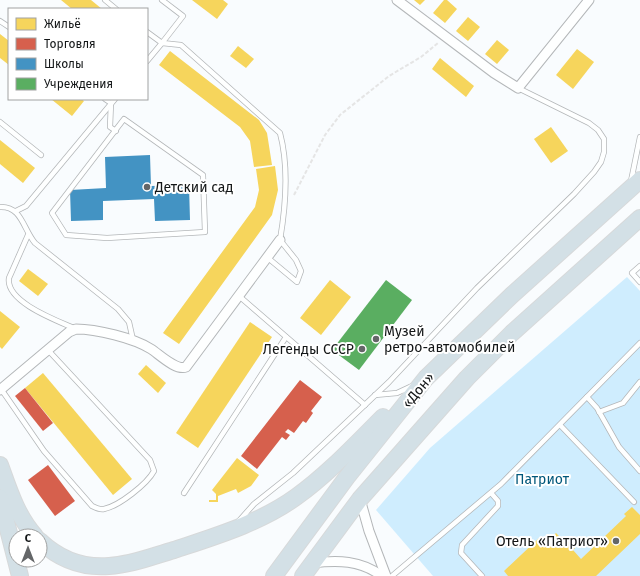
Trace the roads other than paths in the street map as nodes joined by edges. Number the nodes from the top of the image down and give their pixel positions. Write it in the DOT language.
graph roads {
  1 [pos="104,0"];
  2 [pos="162,0"];
  3 [pos="397,0"];
  4 [pos="589,0"];
  5 [pos="115,8"];
  6 [pos="148,33"];
  7 [pos="162,43"];
  8 [pos="148,60"];
  9 [pos="518,88"];
  10 [pos="113,101"];
  11 [pos="0,122"];
  12 [pos="116,131"];
  13 [pos="640,137"];
  14 [pos="41,155"];
  15 [pos="635,185"];
  16 [pos="0,207"];
  17 [pos="16,211"];
  18 [pos="640,218"];
  19 [pos="28,235"];
  20 [pos="280,240"];
  21 [pos="640,266"];
  22 [pos="640,282"];
  23 [pos="239,296"];
  24 [pos="76,329"];
  25 [pos="286,337"];
  26 [pos="133,341"];
  27 [pos="640,343"];
  28 [pos="48,350"];
  29 [pos="426,378"];
  30 [pos="640,382"];
  31 [pos="1,390"];
  32 [pos="375,395"];
  33 [pos="587,397"];
  34 [pos="365,405"];
  35 [pos="599,412"];
  36 [pos="560,425"];
  37 [pos="0,465"];
  38 [pos="640,471"];
  39 [pos="491,492"];
  40 [pos="184,494"];
  41 [pos="0,498"];
  42 [pos="360,499"];
  43 [pos="634,502"];
  44 [pos="29,528"];
  45 [pos="232,530"];
  46 [pos="48,548"];
  47 [pos="308,570"];
  48 [pos="9,576"];
  49 [pos="14,576"];
  50 [pos="20,576"];
  51 [pos="274,576"];
  52 [pos="382,576"];
  53 [pos="392,576"];
  54 [pos="482,576"];
  1 -- 5 [label="lane"];
  2 -- 7 [label="lane"];
  3 -- 9 [label="street"];
  4 -- 9 [label="street"];
  6 -- 7 [label="lane"];
  7 -- 8 [label="lane"];
  7 -- 20 [label="lane"];
  9 -- 32 [label="lane"];
  10 -- 12 [label="lane"];
  10 -- 17 [label="lane"];
  11 -- 14 [label="lane"];
  12 -- 12 [label="lane"];
  13 -- 15 [label="lane"];
  15 -- 29 [label="highway, «Дон»"];
  16 -- 17 [label="lane"];
  17 -- 19 [label="lane"];
  18 -- 42 [label="highway, «Дон»"];
  19 -- 24 [label="lane"];
  19 -- 26 [label="lane"];
  20 -- 20 [label="lane"];
  20 -- 23 [label="street"];
  21 -- 22 [label="lane"];
  23 -- 25 [label="lane"];
  23 -- 26 [label="street"];
  24 -- 26 [label="street"];
  24 -- 28 [label="street"];
  25 -- 34 [label="lane"];
  25 -- 40 [label="lane"];
  27 -- 33 [label="lane"];
  28 -- 31 [label="street"];
  28 -- 31 [label="lane"];
  29 -- 32 [label="lane"];
  29 -- 45 [label="highway"];
  29 -- 51 [label="highway, «Дон»"];
  30 -- 35 [label="lane"];
  32 -- 34 [label="lane"];
  33 -- 35 [label="lane"];
  33 -- 36 [label="lane"];
  34 -- 45 [label="lane"];
  35 -- 38 [label="lane"];
  36 -- 39 [label="lane"];
  36 -- 43 [label="lane"];
  37 -- 44 [label="highway"];
  39 -- 53 [label="lane"];
  39 -- 54 [label="lane"];
  41 -- 50 [label="highway"];
  42 -- 47 [label="highway, «Дон»"];
  42 -- 53 [label="street"];
  45 -- 46 [label="highway"];
  47 -- 52 [label="street"];
  48 -- 49 [label="highway"];
}
